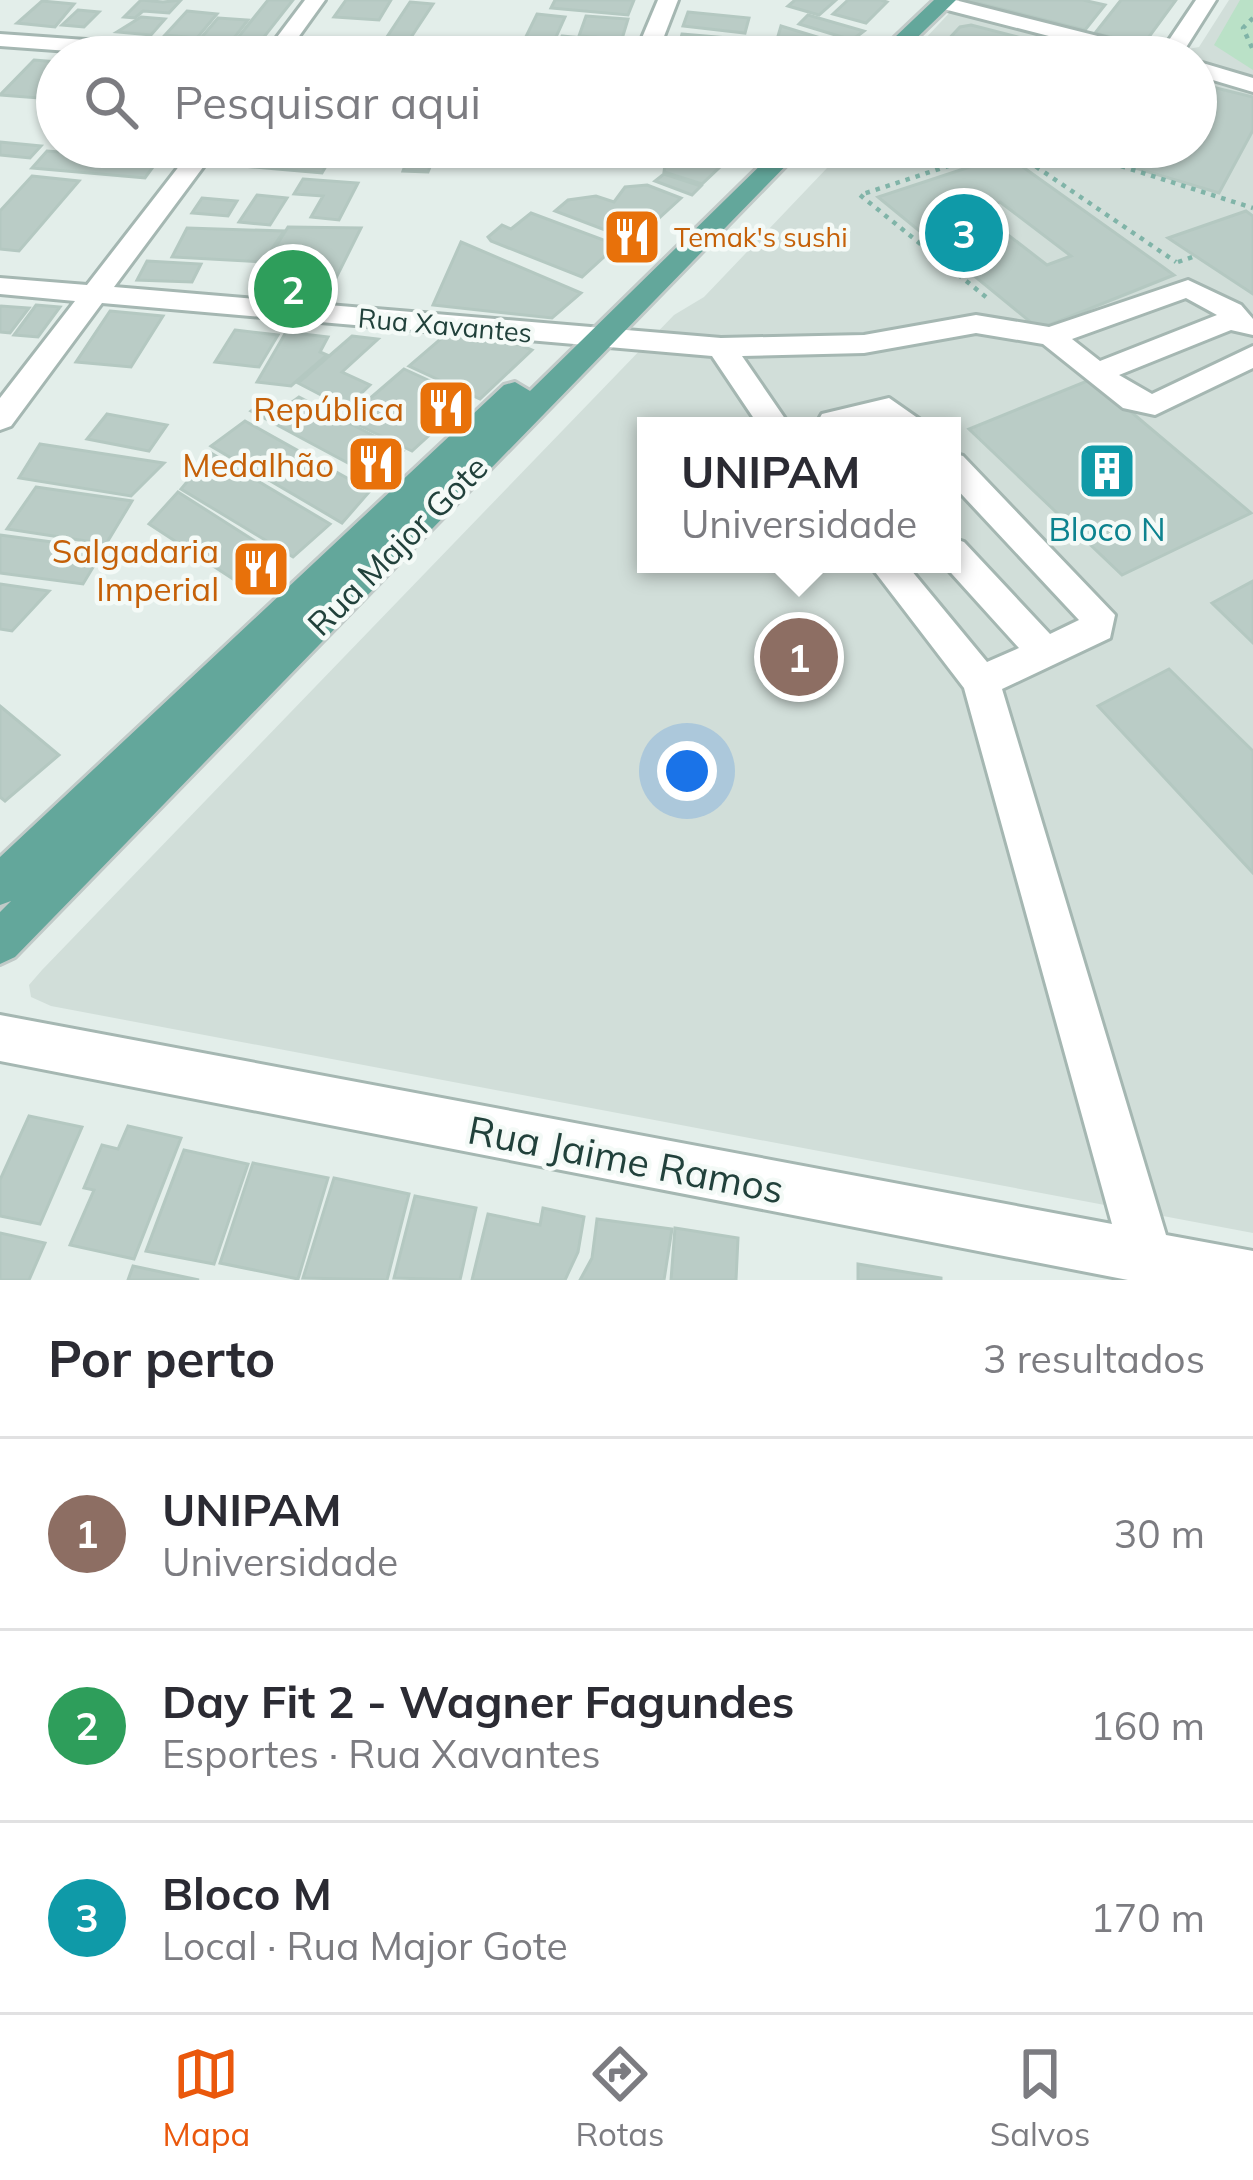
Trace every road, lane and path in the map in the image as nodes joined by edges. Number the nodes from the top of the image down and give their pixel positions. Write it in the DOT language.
graph roads {
  1 [pos="315,0"];
  2 [pos="668,0"];
  3 [pos="915,0"];
  4 [pos="1206,0"];
  5 [pos="944,1"];
  6 [pos="1253,19"];
  7 [pos="288,36"];
  8 [pos="651,36"];
  9 [pos="879,36"];
  10 [pos="907,36"];
  11 [pos="1076,36"];
  12 [pos="1183,36"];
  13 [pos="0,40"];
  14 [pos="36,43"];
  15 [pos="1253,50"];
  16 [pos="1217,74"];
  17 [pos="1253,85"];
  18 [pos="191,168"];
  19 [pos="747,168"];
  20 [pos="770,168"];
  21 [pos="954,168"];
  22 [pos="1034,168"];
  23 [pos="1127,168"];
  24 [pos="1253,208"];
  25 [pos="1176,262"];
  26 [pos="0,286"];
  27 [pos="98,294"];
  28 [pos="988,299"];
  29 [pos="1243,326"];
  30 [pos="1051,336"];
  31 [pos="588,338"];
  32 [pos="722,347"];
  33 [pos="1253,356"];
  34 [pos="1096,373"];
  35 [pos="769,417"];
  36 [pos="856,417"];
  37 [pos="902,417"];
  38 [pos="0,419"];
  39 [pos="961,473"];
  40 [pos="961,561"];
  41 [pos="893,573"];
  42 [pos="1046,652"];
  43 [pos="981,682"];
  44 [pos="0,885"];
  45 [pos="0,942"];
  46 [pos="0,1038"];
  47 [pos="1151,1270"];
  48 [pos="1253,1277"];
  1 -- 7 [label="street"];
  2 -- 8 [label="street"];
  3 -- 9 [label="main road"];
  4 -- 12 [label="street"];
  5 -- 10 [label="main road"];
  5 -- 11 [label="street"];
  6 -- 15 [label="path"];
  13 -- 14 [label="street"];
  16 -- 17 [label="street"];
  18 -- 27 [label="street"];
  19 -- 31 [label="main road, Rua Major Gote"];
  20 -- 31 [label="main road, Rua Major Gote"];
  21 -- 28 [label="path"];
  22 -- 25 [label="path"];
  23 -- 24 [label="path"];
  26 -- 27 [label="street, Rua Xavantes"];
  27 -- 31 [label="street, Rua Xavantes"];
  27 -- 38 [label="street"];
  29 -- 30 [label="street"];
  29 -- 34 [label="street"];
  30 -- 32 [label="street, Rua Xavantes"];
  30 -- 34 [label="street"];
  31 -- 32 [label="street, Rua Xavantes"];
  31 -- 44 [label="main road, Rua Major Gote"];
  31 -- 45 [label="main road, Rua Major Gote"];
  32 -- 35 [label="street"];
  33 -- 34 [label="street"];
  36 -- 37 [label="street"];
  39 -- 42 [label="street"];
  40 -- 42 [label="street"];
  41 -- 43 [label="street"];
  42 -- 43 [label="street"];
  43 -- 47 [label="street"];
  46 -- 47 [label="street, Rua Jaime Ramos"];
  47 -- 48 [label="street, Rua Jaime Ramos"];
}
